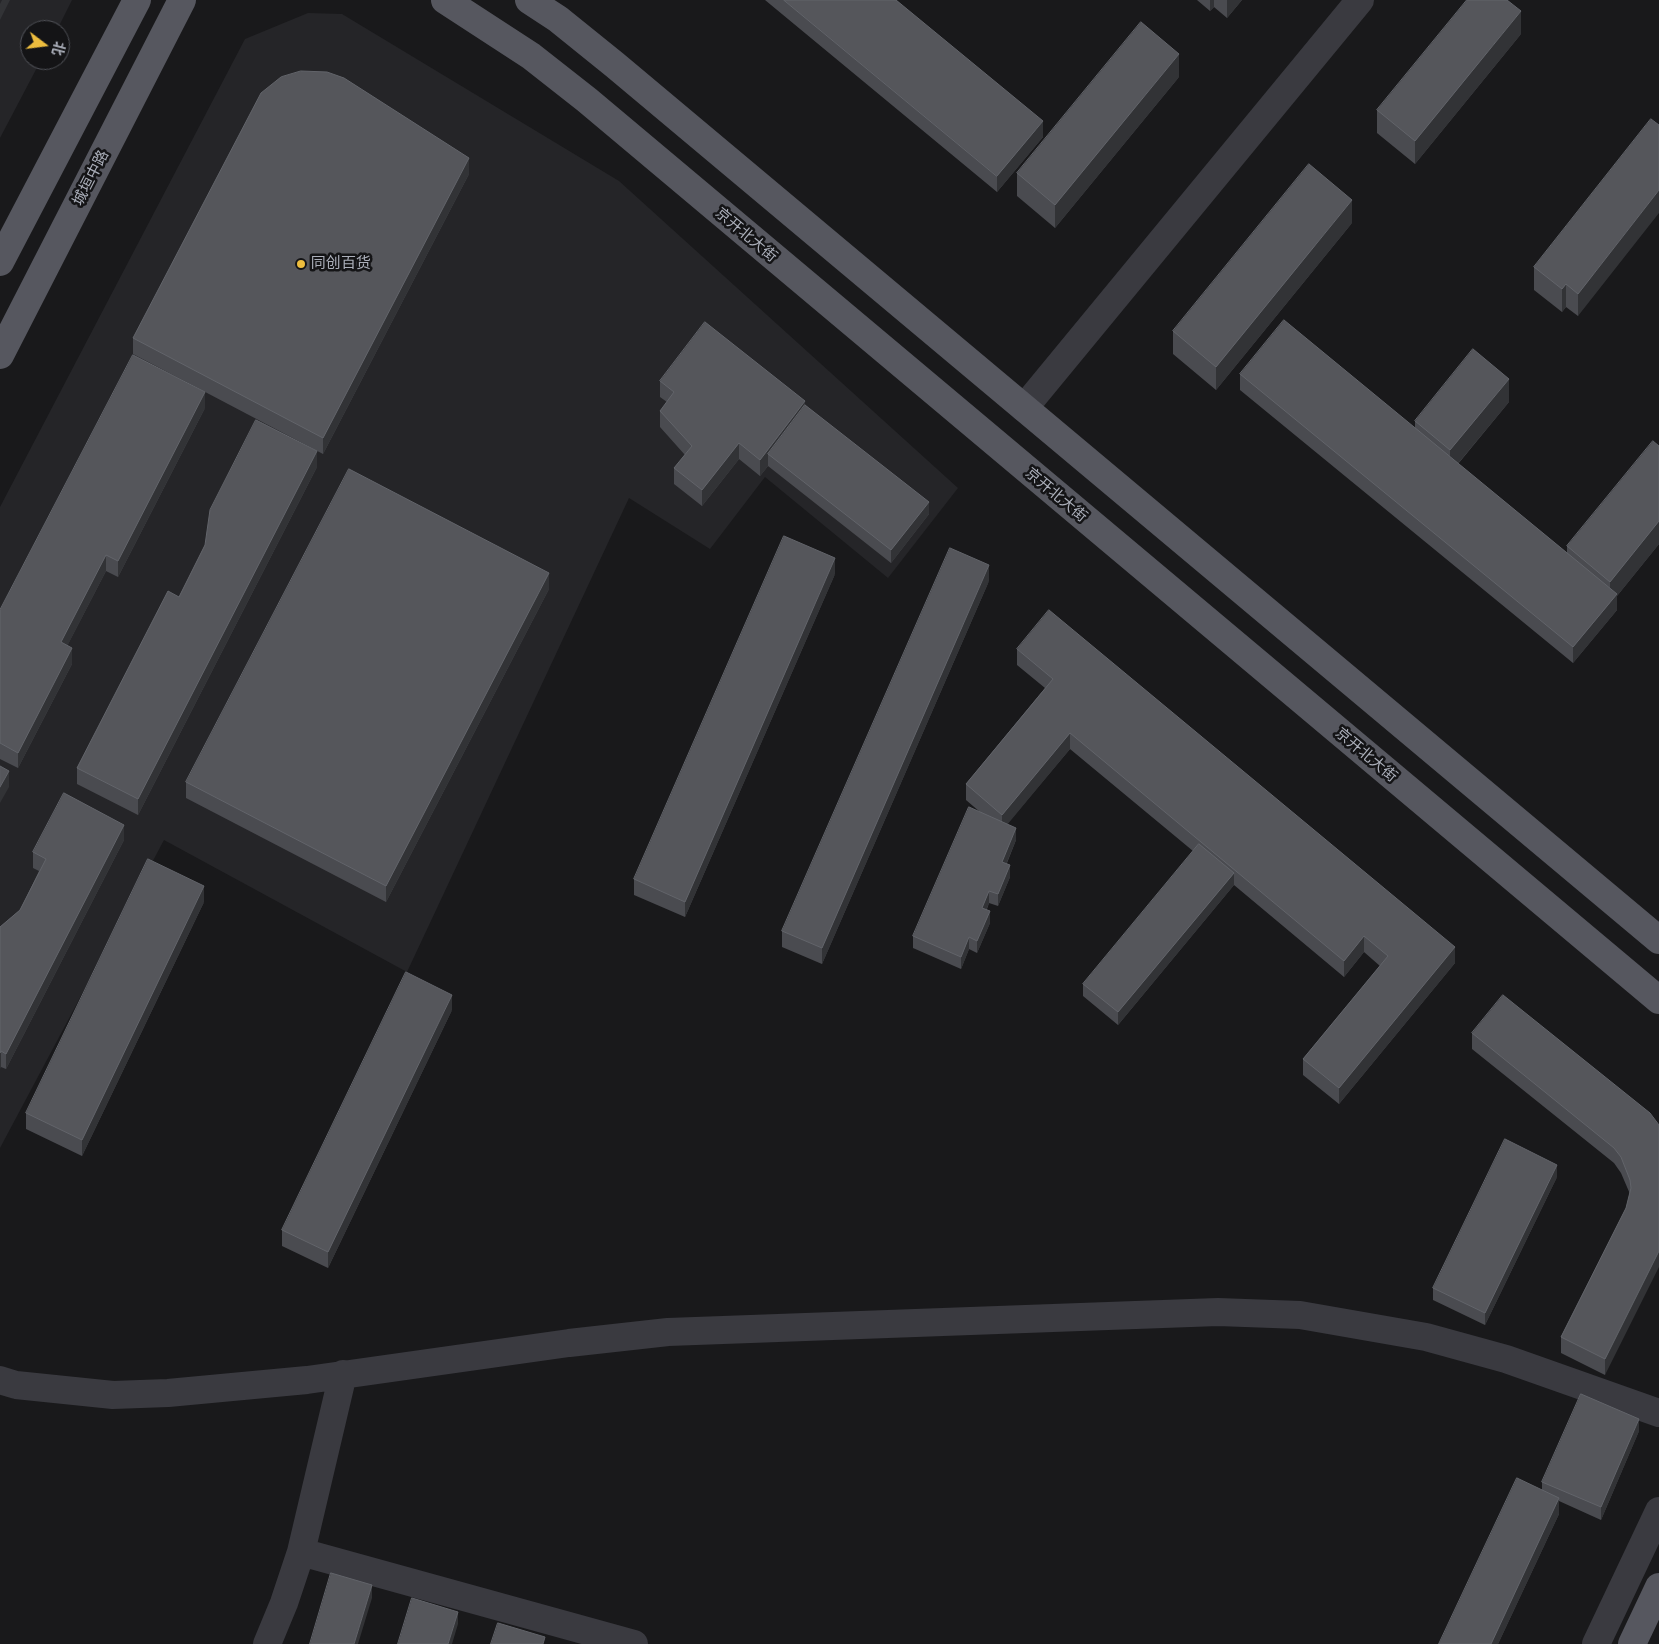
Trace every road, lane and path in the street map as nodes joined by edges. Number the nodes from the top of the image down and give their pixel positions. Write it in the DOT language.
graph roads {
  1 [pos="137,0"];
  2 [pos="182,0"];
  3 [pos="445,0"];
  4 [pos="529,0"];
  5 [pos="1360,0"];
  6 [pos="0,262"];
  7 [pos="0,355"];
  8 [pos="1024,408"];
  9 [pos="1659,940"];
  10 [pos="1659,1000"];
  11 [pos="343,1374"];
  12 [pos="0,1380"];
  13 [pos="1659,1412"];
  14 [pos="1659,1511"];
  15 [pos="301,1552"];
  16 [pos="1659,1587"];
  17 [pos="267,1644"];
  18 [pos="634,1644"];
  19 [pos="1596,1644"];
  20 [pos="1632,1644"];
  1 -- 6 [label="main road"];
  2 -- 7 [label="main road, 城垣中路"];
  3 -- 10 [label="main road, 京开北大街"];
  4 -- 8 [label="main road"];
  5 -- 8 [label="street"];
  8 -- 9 [label="main road"];
  11 -- 12 [label="street"];
  11 -- 13 [label="street"];
  11 -- 15 [label="street"];
  14 -- 19 [label="street"];
  15 -- 17 [label="street"];
  15 -- 18 [label="street"];
  16 -- 20 [label="main road"];
}
